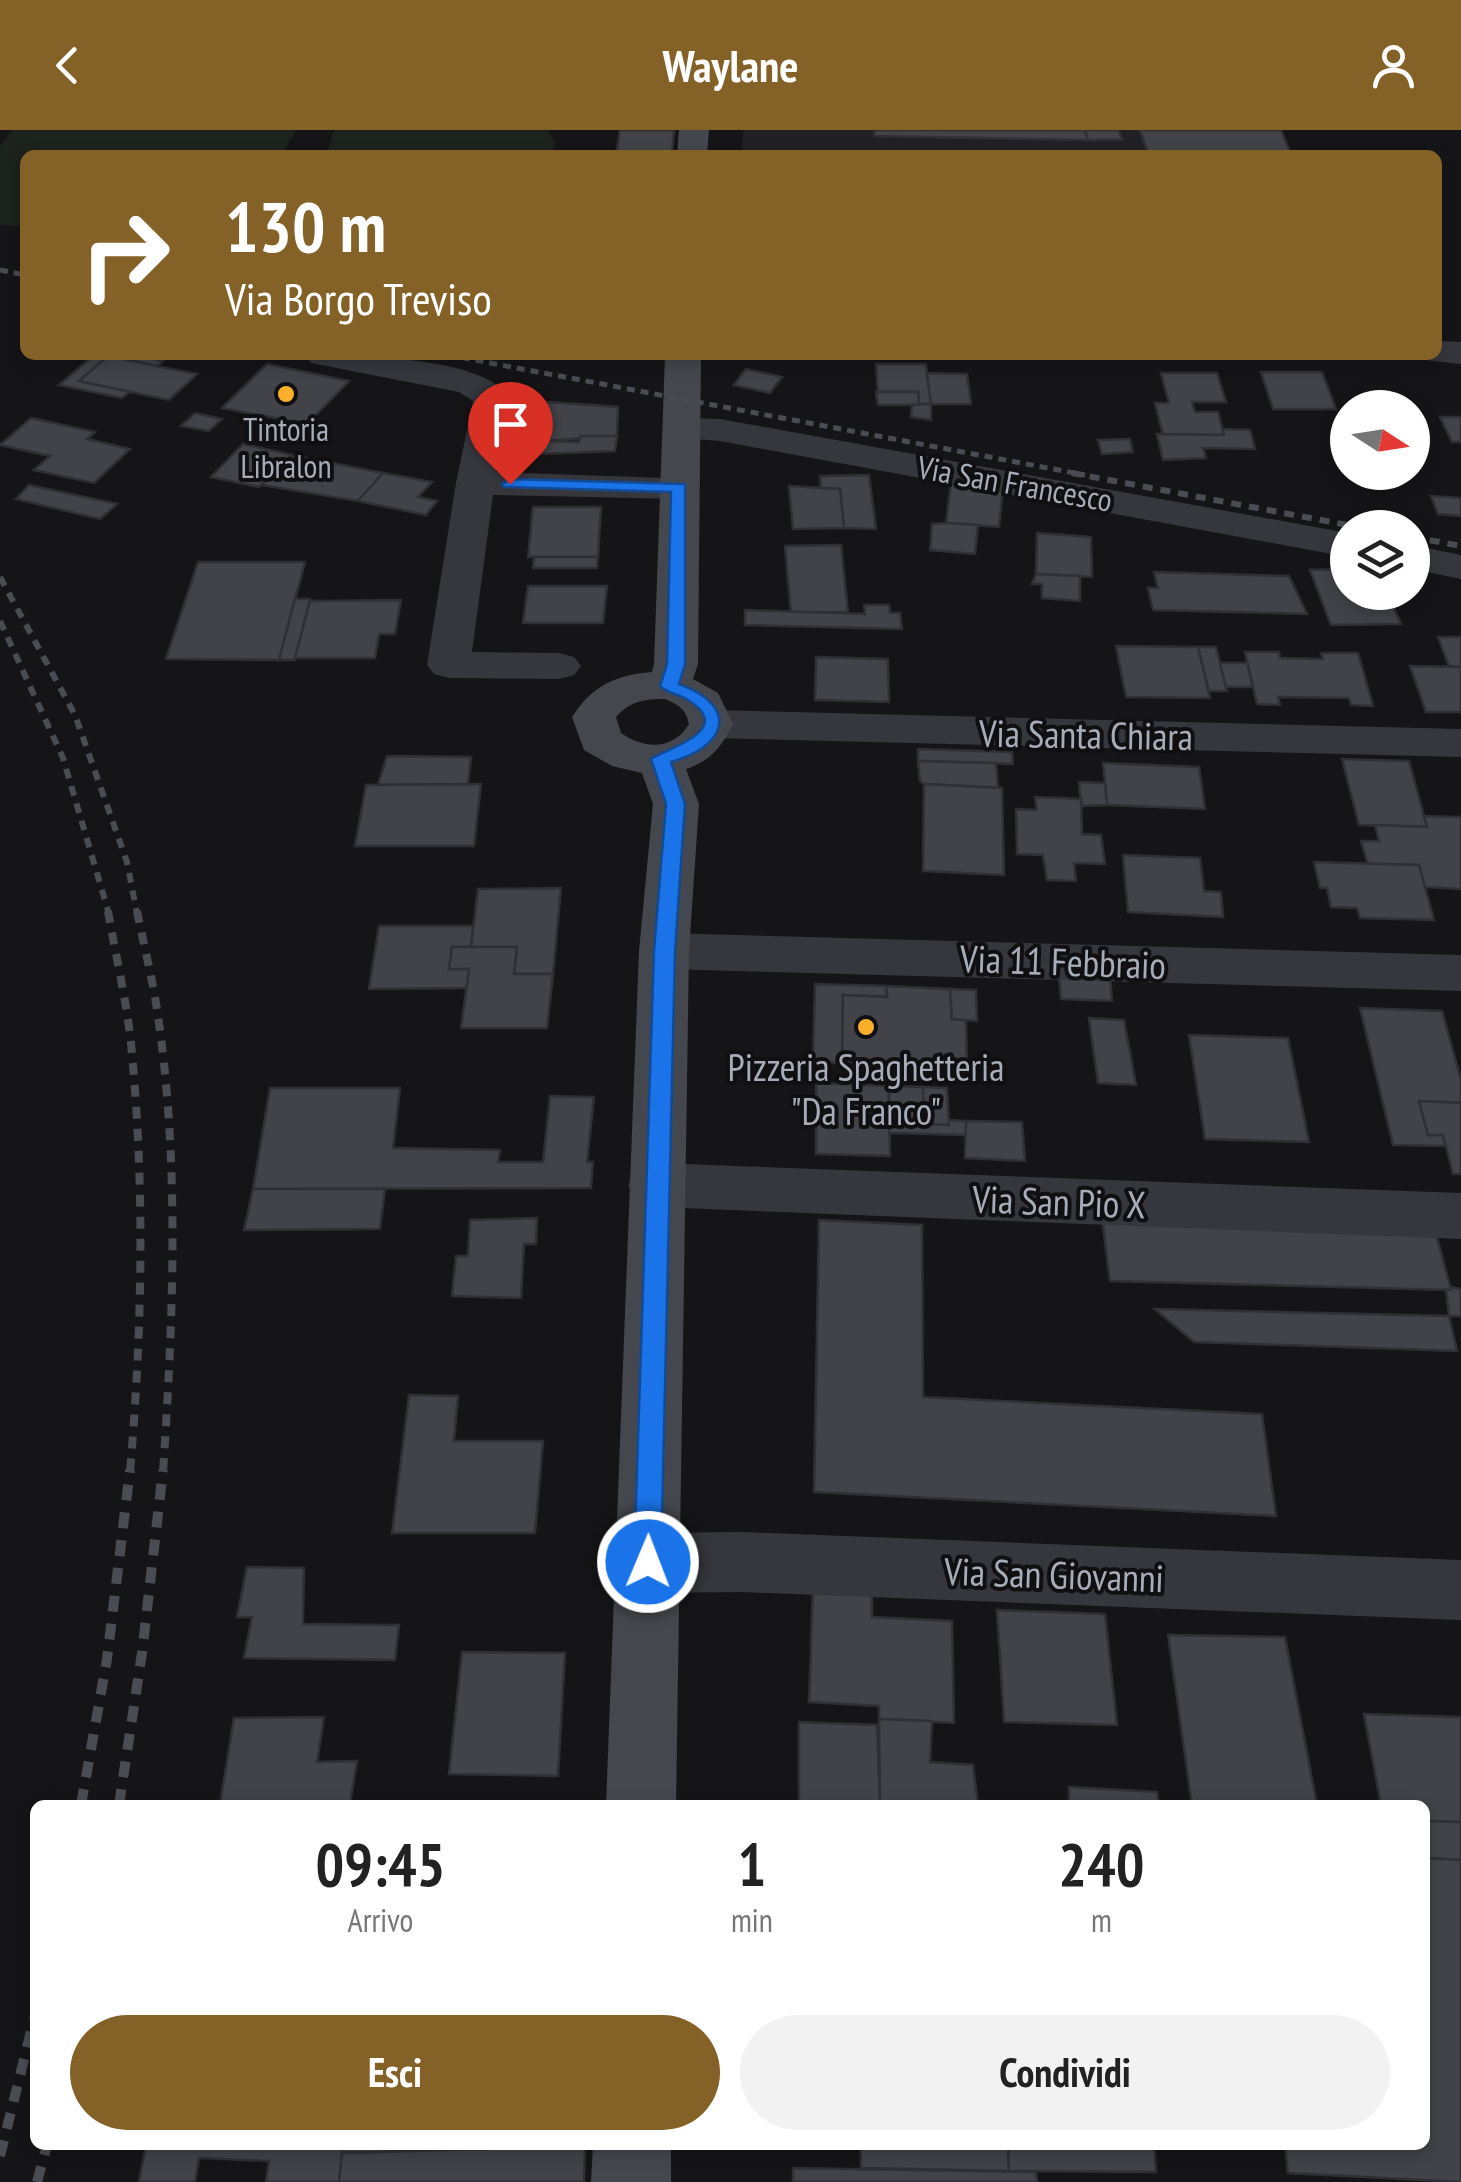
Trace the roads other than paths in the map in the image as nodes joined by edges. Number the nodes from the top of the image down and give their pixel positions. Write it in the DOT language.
graph roads {
  1 [pos="350,360"];
  2 [pos="683,360"];
  3 [pos="681,429"];
  4 [pos="475,483"];
  5 [pos="679,487"];
  6 [pos="1330,541"];
  7 [pos="1430,561"];
  8 [pos="1461,567"];
  9 [pos="559,666"];
  10 [pos="669,686"];
  11 [pos="712,724"];
  12 [pos="1461,743"];
  13 [pos="660,759"];
  14 [pos="664,951"];
  15 [pos="1461,974"];
  16 [pos="656,1185"];
  17 [pos="1461,1216"];
  18 [pos="648,1562"];
  19 [pos="1461,1590"];
  20 [pos="641,1800"];
  21 [pos="632,2150"];
  22 [pos="632,2182"];
  1 -- 4 [label="street"];
  2 -- 3 [label="street"];
  3 -- 5 [label="street"];
  3 -- 6 [label="street, Via San Francesco"];
  4 -- 5 [label="street"];
  4 -- 9 [label="street"];
  5 -- 10 [label="street"];
  7 -- 8 [label="street"];
  10 -- 11 [label="street"];
  10 -- 13 [label="street"];
  11 -- 12 [label="street, Via Santa Chiara"];
  11 -- 13 [label="street"];
  13 -- 14 [label="street"];
  14 -- 15 [label="street, Via 11 Febbraio"];
  14 -- 16 [label="street"];
  16 -- 17 [label="street, Via San Pio X"];
  16 -- 18 [label="street"];
  18 -- 19 [label="street, Via San Giovanni"];
  18 -- 20 [label="street"];
  21 -- 22 [label="street"];
}
